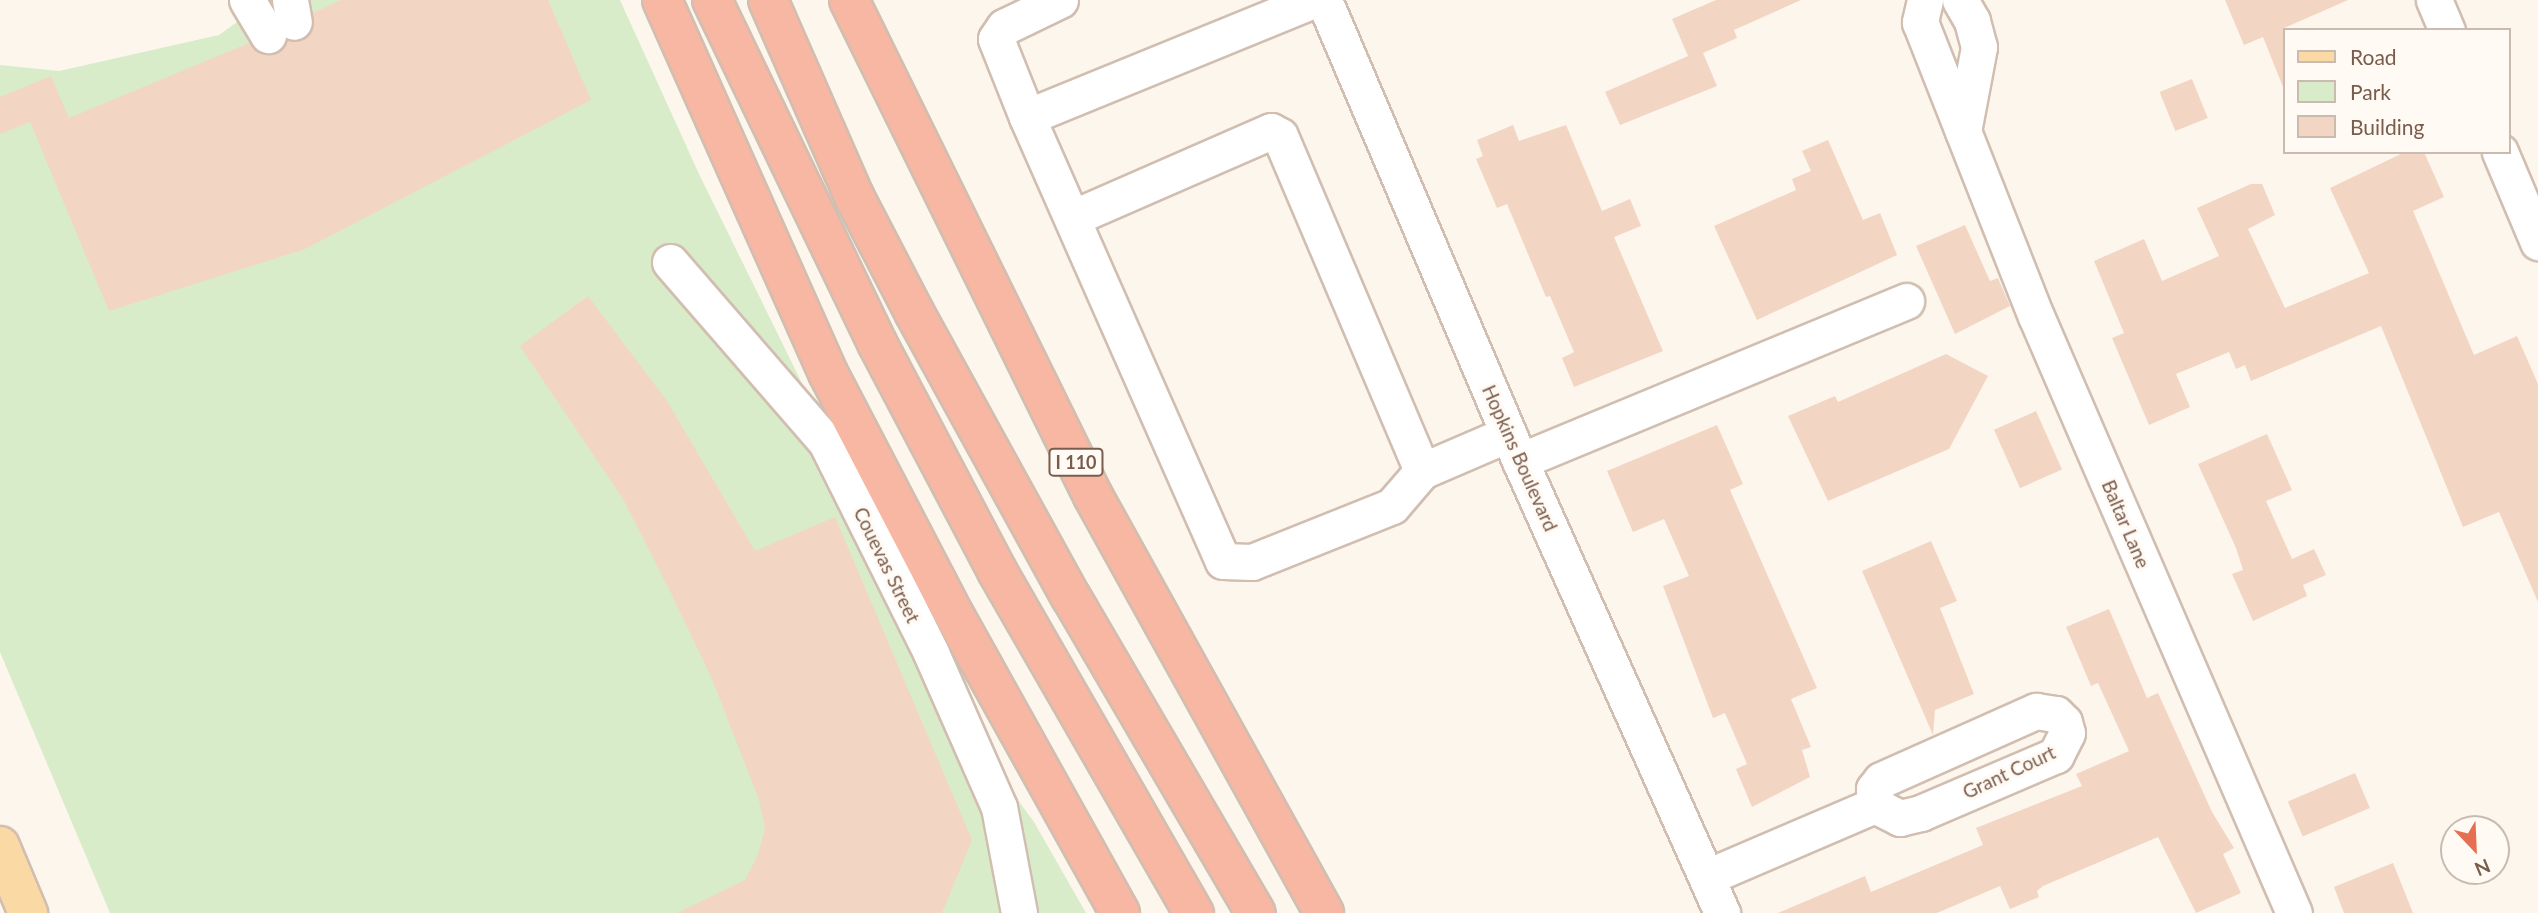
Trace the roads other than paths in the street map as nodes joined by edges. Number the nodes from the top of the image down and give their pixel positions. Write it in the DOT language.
graph roads {
  1 [pos="247,0"];
  2 [pos="662,0"];
  3 [pos="712,0"];
  4 [pos="768,0"];
  5 [pos="849,0"];
  6 [pos="1060,0"];
  7 [pos="1314,0"];
  8 [pos="1324,0"];
  9 [pos="1925,0"];
  10 [pos="1959,0"];
  11 [pos="2434,0"];
  12 [pos="284,19"];
  13 [pos="2446,28"];
  14 [pos="1027,117"];
  15 [pos="1963,132"];
  16 [pos="2501,154"];
  17 [pos="1072,218"];
  18 [pos="2538,242"];
  19 [pos="670,262"];
  20 [pos="1906,301"];
  21 [pos="1514,447"];
  22 [pos="1422,471"];
  23 [pos="1875,805"];
  24 [pos="2,855"];
  25 [pos="1707,877"];
  26 [pos="1254,910"];
  27 [pos="29,913"];
  28 [pos="1019,913"];
  29 [pos="1120,913"];
  30 [pos="1194,913"];
  31 [pos="1324,913"];
  32 [pos="1721,913"];
  33 [pos="2294,913"];
  1 -- 12 [label="street"];
  2 -- 29 [label="highway"];
  3 -- 30 [label="highway"];
  4 -- 26 [label="highway"];
  5 -- 31 [label="highway, I 110"];
  6 -- 14 [label="street"];
  7 -- 14 [label="street"];
  8 -- 21 [label="street, Hopkins Boulevard"];
  9 -- 15 [label="street, Baltar Lane"];
  10 -- 15 [label="street"];
  11 -- 13 [label="street"];
  14 -- 17 [label="street"];
  15 -- 33 [label="street, Baltar Lane"];
  16 -- 18 [label="street"];
  17 -- 22 [label="street"];
  17 -- 22 [label="street"];
  19 -- 28 [label="street, Couevas Street"];
  20 -- 21 [label="street"];
  21 -- 22 [label="street"];
  21 -- 25 [label="street, Hopkins Boulevard"];
  23 -- 23 [label="street, Grant Court"];
  23 -- 25 [label="street"];
  24 -- 27 [label="main road"];
  25 -- 32 [label="street, Hopkins Boulevard"];
}
